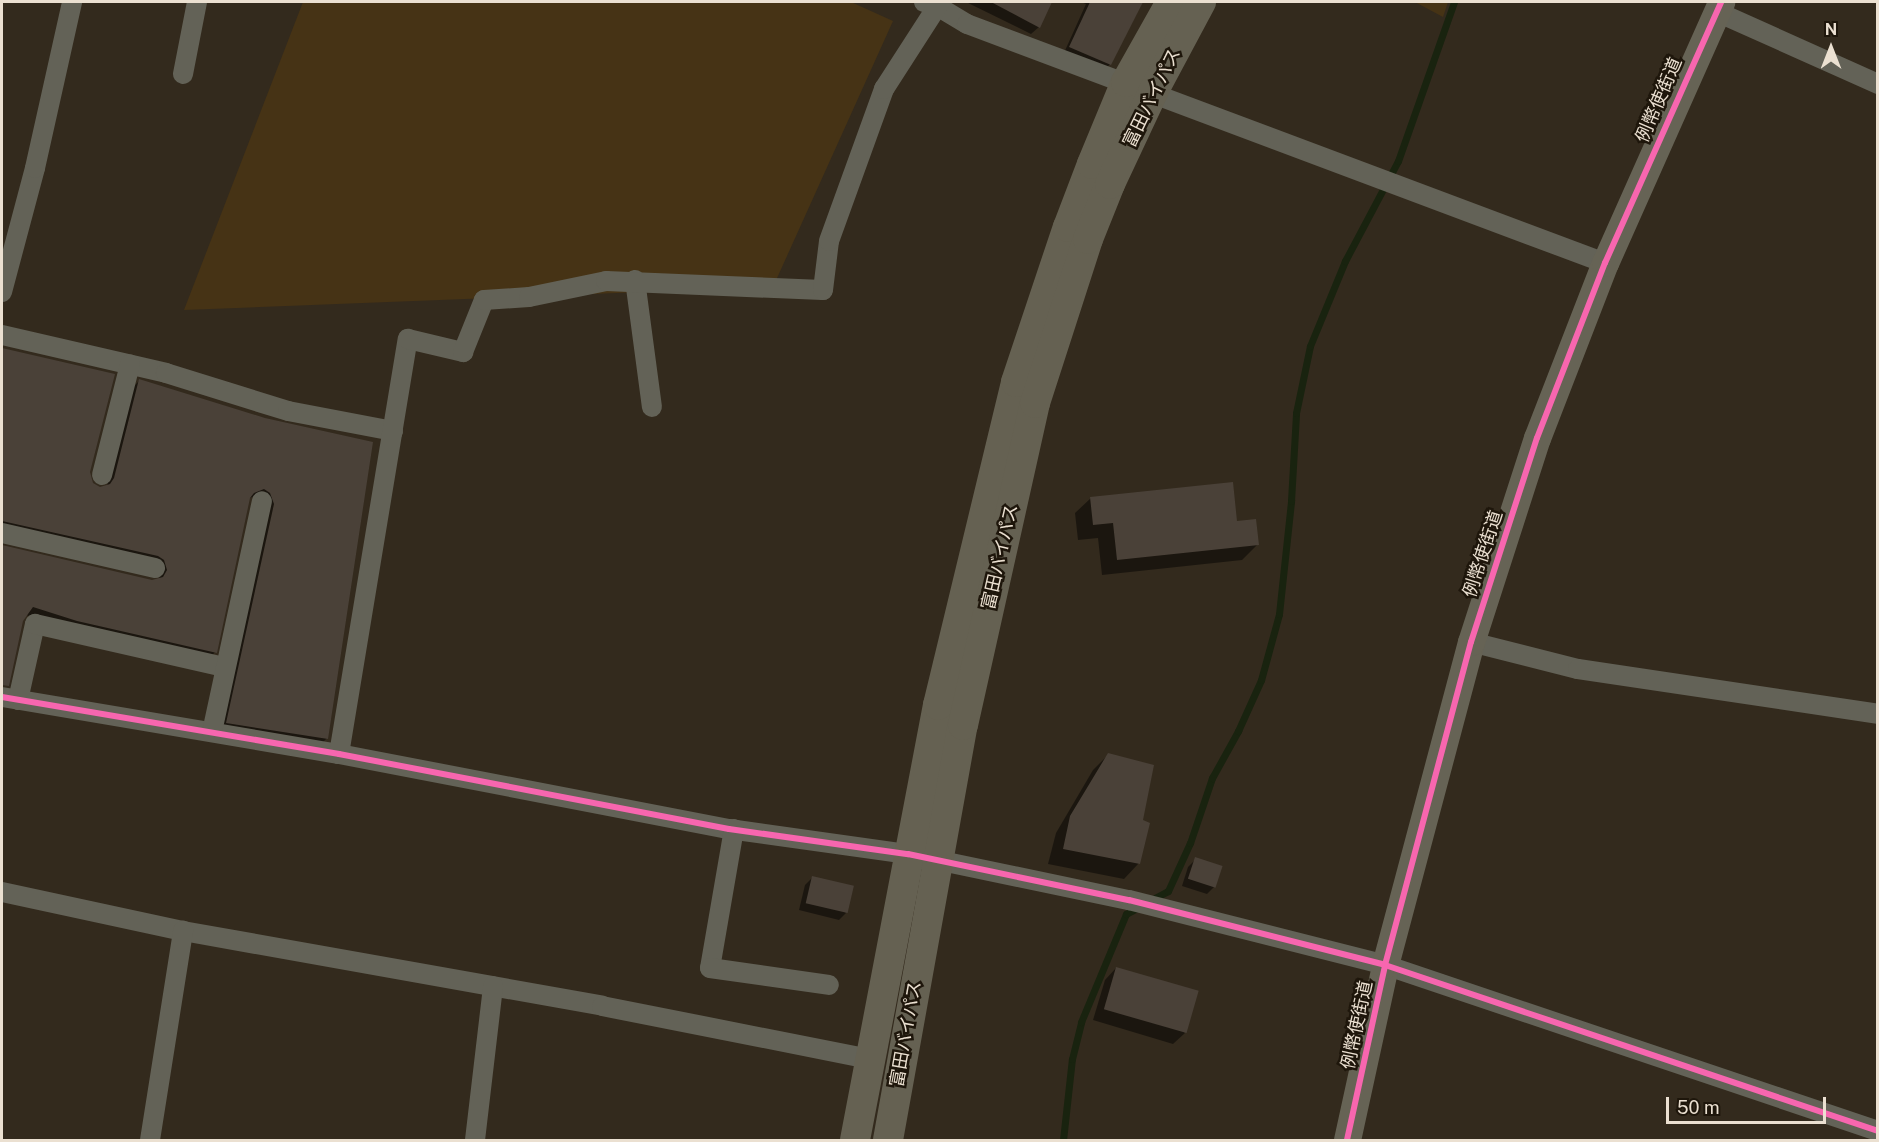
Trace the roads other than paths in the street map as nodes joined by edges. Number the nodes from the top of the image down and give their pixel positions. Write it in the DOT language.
graph roads {
  1 [pos="72,2"];
  2 [pos="197,2"];
  3 [pos="1171,2"];
  4 [pos="1201,2"];
  5 [pos="934,3"];
  6 [pos="1718,6"];
  7 [pos="183,74"];
  8 [pos="1878,84"];
  9 [pos="1140,87"];
  10 [pos="1605,263"];
  11 [pos="635,280"];
  12 [pos="2,292"];
  13 [pos="2,335"];
  14 [pos="130,364"];
  15 [pos="652,407"];
  16 [pos="393,431"];
  17 [pos="102,475"];
  18 [pos="262,501"];
  19 [pos="2,533"];
  20 [pos="155,568"];
  21 [pos="1471,642"];
  22 [pos="225,667"];
  23 [pos="10,699"];
  24 [pos="1878,714"];
  25 [pos="212,732"];
  26 [pos="339,754"];
  27 [pos="734,830"];
  28 [pos="908,854"];
  29 [pos="939,860"];
  30 [pos="2,892"];
  31 [pos="183,932"];
  32 [pos="1385,965"];
  33 [pos="493,986"];
  34 [pos="829,986"];
  35 [pos="869,1059"];
  36 [pos="1878,1131"];
  37 [pos="150,1140"];
  38 [pos="475,1140"];
  39 [pos="855,1140"];
  40 [pos="888,1140"];
  41 [pos="1347,1140"];
  1 -- 12 [label="street"];
  2 -- 7 [label="street"];
  3 -- 9 [label="main road, 富田バイパス"];
  4 -- 9 [label="main road, 富田バイパス"];
  5 -- 9 [label="street"];
  5 -- 11 [label="street"];
  6 -- 8 [label="street"];
  6 -- 10 [label="street, 例幣使街道"];
  9 -- 10 [label="street"];
  9 -- 28 [label="main road, 富田バイパス"];
  9 -- 29 [label="main road, 富田バイパス"];
  10 -- 21 [label="street, 例幣使街道"];
  11 -- 15 [label="street"];
  11 -- 16 [label="street"];
  13 -- 14 [label="street"];
  14 -- 16 [label="street"];
  14 -- 17 [label="street"];
  16 -- 26 [label="street"];
  18 -- 22 [label="street"];
  19 -- 20 [label="street"];
  21 -- 24 [label="street"];
  21 -- 32 [label="street, 例幣使街道"];
  22 -- 23 [label="street"];
  22 -- 25 [label="street"];
  23 -- 25 [label="street"];
  25 -- 26 [label="street"];
  26 -- 27 [label="street"];
  27 -- 28 [label="street"];
  27 -- 34 [label="street"];
  28 -- 29 [label="street"];
  28 -- 35 [label="main road, 富田バイパス"];
  29 -- 32 [label="street"];
  29 -- 40 [label="main road, 富田バイパス"];
  30 -- 31 [label="street"];
  31 -- 33 [label="street"];
  31 -- 37 [label="street"];
  32 -- 36 [label="street"];
  32 -- 41 [label="street, 例幣使街道"];
  33 -- 35 [label="street"];
  33 -- 38 [label="street"];
  35 -- 39 [label="main road, 富田バイパス"];
}
